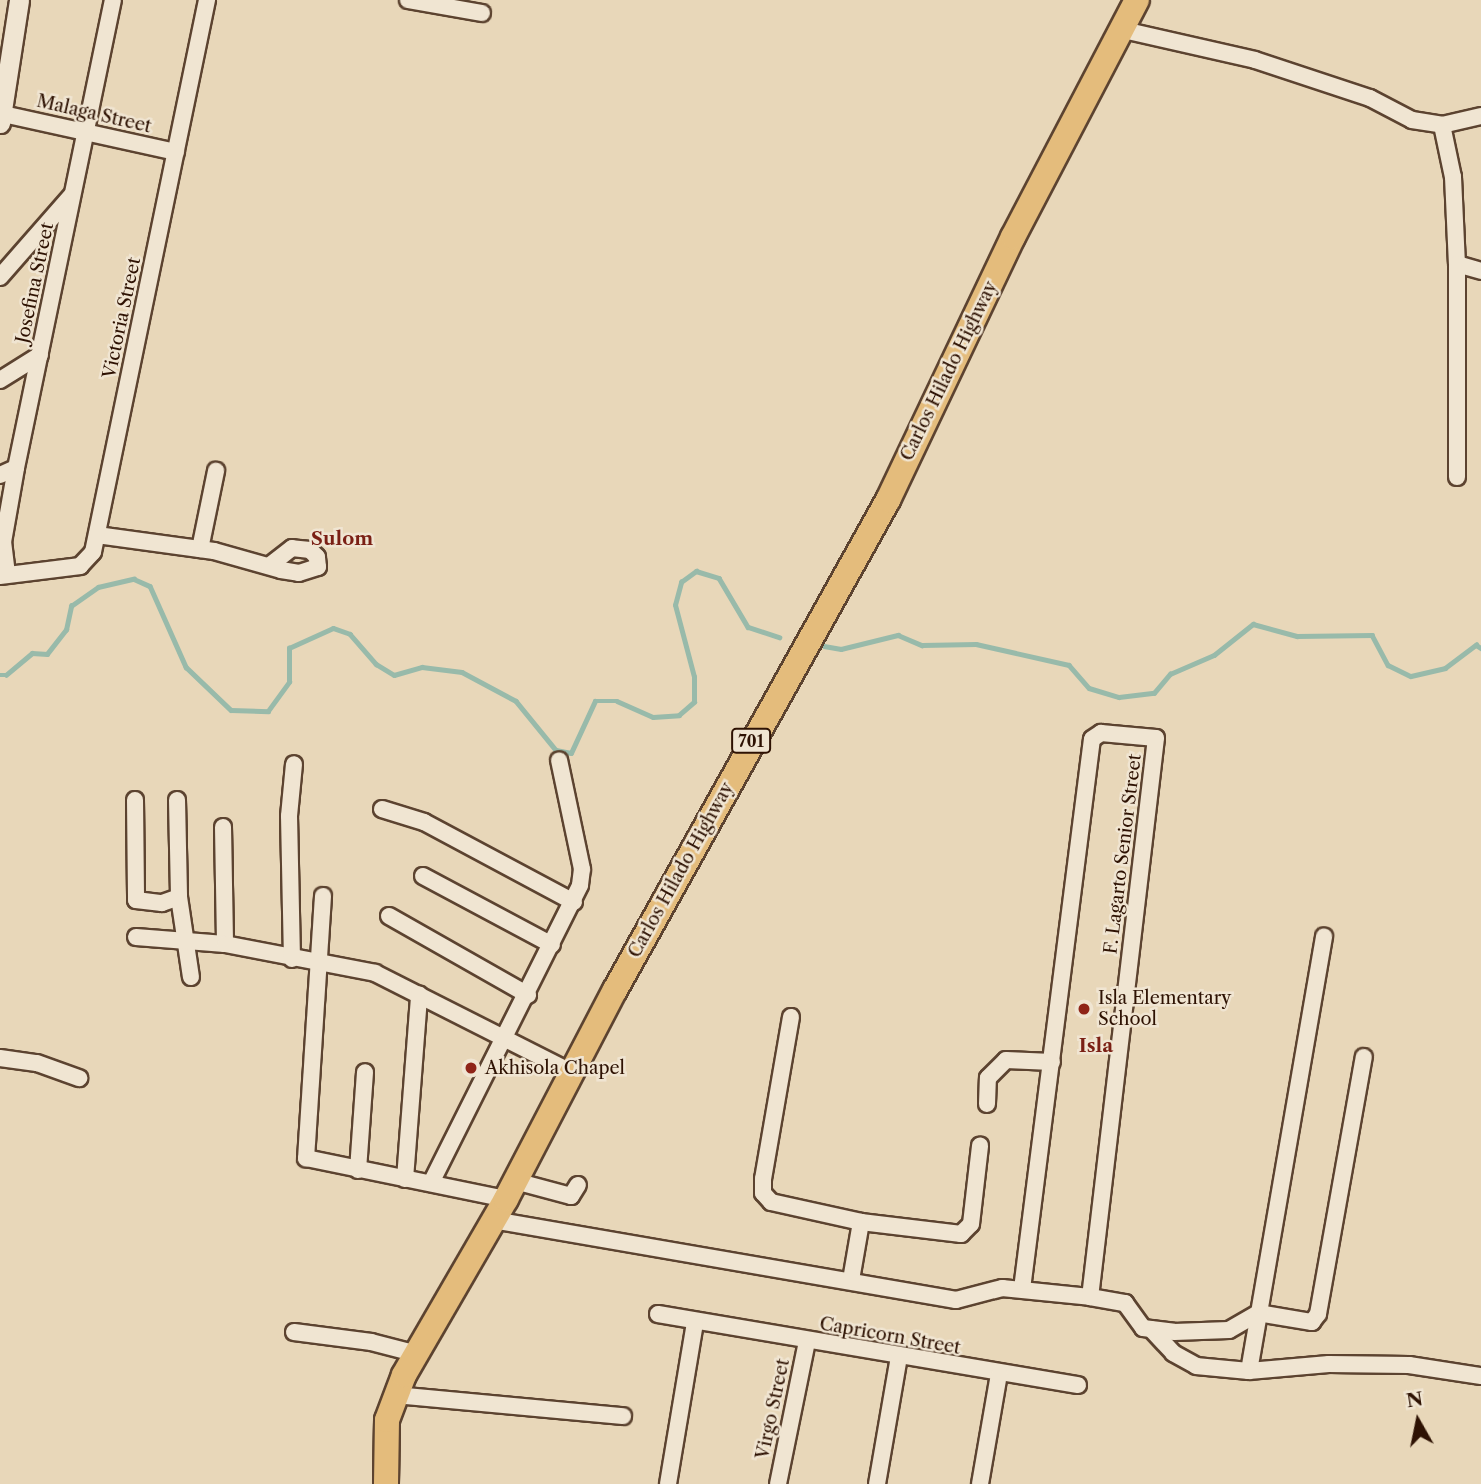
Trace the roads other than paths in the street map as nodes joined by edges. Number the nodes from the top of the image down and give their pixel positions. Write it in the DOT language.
graph roads {
  1 [pos="19,0"];
  2 [pos="113,0"];
  3 [pos="207,0"];
  4 [pos="408,0"];
  5 [pos="1137,0"];
  6 [pos="482,13"];
  7 [pos="1119,29"];
  8 [pos="1481,116"];
  9 [pos="2,118"];
  10 [pos="1443,125"];
  11 [pos="88,131"];
  12 [pos="176,152"];
  13 [pos="73,195"];
  14 [pos="1457,264"];
  15 [pos="1481,271"];
  16 [pos="0,277"];
  17 [pos="40,355"];
  18 [pos="0,380"];
  19 [pos="16,468"];
  20 [pos="216,471"];
  21 [pos="0,475"];
  22 [pos="1457,477"];
  23 [pos="97,535"];
  24 [pos="200,549"];
  25 [pos="269,566"];
  26 [pos="3,575"];
  27 [pos="559,761"];
  28 [pos="294,764"];
  29 [pos="135,800"];
  30 [pos="177,800"];
  31 [pos="382,809"];
  32 [pos="223,827"];
  33 [pos="423,876"];
  34 [pos="323,896"];
  35 [pos="179,897"];
  36 [pos="574,902"];
  37 [pos="388,916"];
  38 [pos="1324,936"];
  39 [pos="136,937"];
  40 [pos="188,940"];
  41 [pos="225,944"];
  42 [pos="552,945"];
  43 [pos="292,959"];
  44 [pos="317,963"];
  45 [pos="191,978"];
  46 [pos="419,995"];
  47 [pos="528,995"];
  48 [pos="791,1017"];
  49 [pos="503,1038"];
  50 [pos="1364,1057"];
  51 [pos="0,1058"];
  52 [pos="1052,1062"];
  53 [pos="365,1072"];
  54 [pos="571,1072"];
  55 [pos="79,1078"];
  56 [pos="987,1104"];
  57 [pos="980,1146"];
  58 [pos="358,1170"];
  59 [pos="405,1179"];
  60 [pos="430,1183"];
  61 [pos="578,1185"];
  62 [pos="510,1190"];
  63 [pos="493,1220"];
  64 [pos="861,1222"];
  65 [pos="850,1280"];
  66 [pos="1023,1289"];
  67 [pos="1090,1297"];
  68 [pos="1258,1313"];
  69 [pos="658,1314"];
  70 [pos="695,1322"];
  71 [pos="1151,1329"];
  72 [pos="294,1332"];
  73 [pos="807,1341"];
  74 [pos="417,1353"];
  75 [pos="899,1356"];
  76 [pos="1249,1371"];
  77 [pos="999,1374"];
  78 [pos="1481,1376"];
  79 [pos="1078,1385"];
  80 [pos="395,1395"];
  81 [pos="623,1416"];
  82 [pos="386,1484"];
  83 [pos="668,1484"];
  84 [pos="778,1484"];
  85 [pos="877,1484"];
  86 [pos="981,1484"];
  1 -- 9 [label="street"];
  2 -- 11 [label="street, Josefina Street"];
  3 -- 12 [label="street, Victoria Street"];
  4 -- 6 [label="street"];
  5 -- 7 [label="main road, Carlos Hilado Highway / 701"];
  7 -- 10 [label="street"];
  7 -- 54 [label="main road, Carlos Hilado Highway / 701"];
  8 -- 10 [label="street"];
  9 -- 11 [label="street, Malaga Street"];
  10 -- 14 [label="street"];
  11 -- 12 [label="street, Malaga Street"];
  11 -- 13 [label="street, Josefina Street"];
  12 -- 23 [label="street, Victoria Street"];
  13 -- 16 [label="street"];
  13 -- 17 [label="street, Josefina Street"];
  14 -- 15 [label="street"];
  14 -- 22 [label="street"];
  17 -- 18 [label="street"];
  17 -- 19 [label="street, Josefina Street"];
  19 -- 21 [label="street"];
  19 -- 26 [label="street, Josefina Street"];
  20 -- 24 [label="street"];
  23 -- 24 [label="street"];
  23 -- 26 [label="street, Victoria Street"];
  24 -- 25 [label="street"];
  27 -- 36 [label="street"];
  28 -- 43 [label="street"];
  29 -- 35 [label="street"];
  30 -- 35 [label="street"];
  31 -- 36 [label="street"];
  32 -- 41 [label="street"];
  33 -- 42 [label="street"];
  34 -- 44 [label="street"];
  35 -- 40 [label="street"];
  36 -- 42 [label="street"];
  37 -- 47 [label="street"];
  38 -- 68 [label="street"];
  39 -- 40 [label="street"];
  40 -- 41 [label="street"];
  40 -- 45 [label="street"];
  41 -- 43 [label="street"];
  42 -- 47 [label="street"];
  43 -- 44 [label="street"];
  44 -- 46 [label="street"];
  44 -- 58 [label="street"];
  46 -- 49 [label="street"];
  46 -- 59 [label="street"];
  47 -- 49 [label="street"];
  48 -- 64 [label="street"];
  49 -- 54 [label="street"];
  49 -- 60 [label="street"];
  50 -- 68 [label="street"];
  51 -- 55 [label="street"];
  52 -- 56 [label="street"];
  52 -- 66 [label="street, F. Lagarto Senior Street"];
  52 -- 67 [label="street, F. Lagarto Senior Street"];
  53 -- 58 [label="street"];
  54 -- 62 [label="main road, Carlos Hilado Highway / 701"];
  57 -- 64 [label="street"];
  58 -- 59 [label="street"];
  59 -- 60 [label="street"];
  60 -- 62 [label="street"];
  61 -- 62 [label="street"];
  62 -- 63 [label="main road, Carlos Hilado Highway / 701"];
  63 -- 65 [label="street"];
  63 -- 74 [label="main road, Carlos Hilado Highway / 701"];
  64 -- 65 [label="street"];
  65 -- 66 [label="street"];
  66 -- 67 [label="street"];
  67 -- 71 [label="street"];
  68 -- 71 [label="street"];
  68 -- 76 [label="street"];
  69 -- 70 [label="street, Capricorn Street"];
  70 -- 73 [label="street, Capricorn Street"];
  70 -- 83 [label="street"];
  71 -- 76 [label="street"];
  72 -- 74 [label="street"];
  73 -- 75 [label="street, Capricorn Street"];
  73 -- 84 [label="street, Virgo Street"];
  74 -- 80 [label="main road, Carlos Hilado Highway / 701"];
  75 -- 77 [label="street, Capricorn Street"];
  75 -- 85 [label="street"];
  76 -- 78 [label="street"];
  77 -- 79 [label="street, Capricorn Street"];
  77 -- 86 [label="street"];
  80 -- 81 [label="street"];
  80 -- 82 [label="main road, Carlos Hilado Highway / 701"];
}
